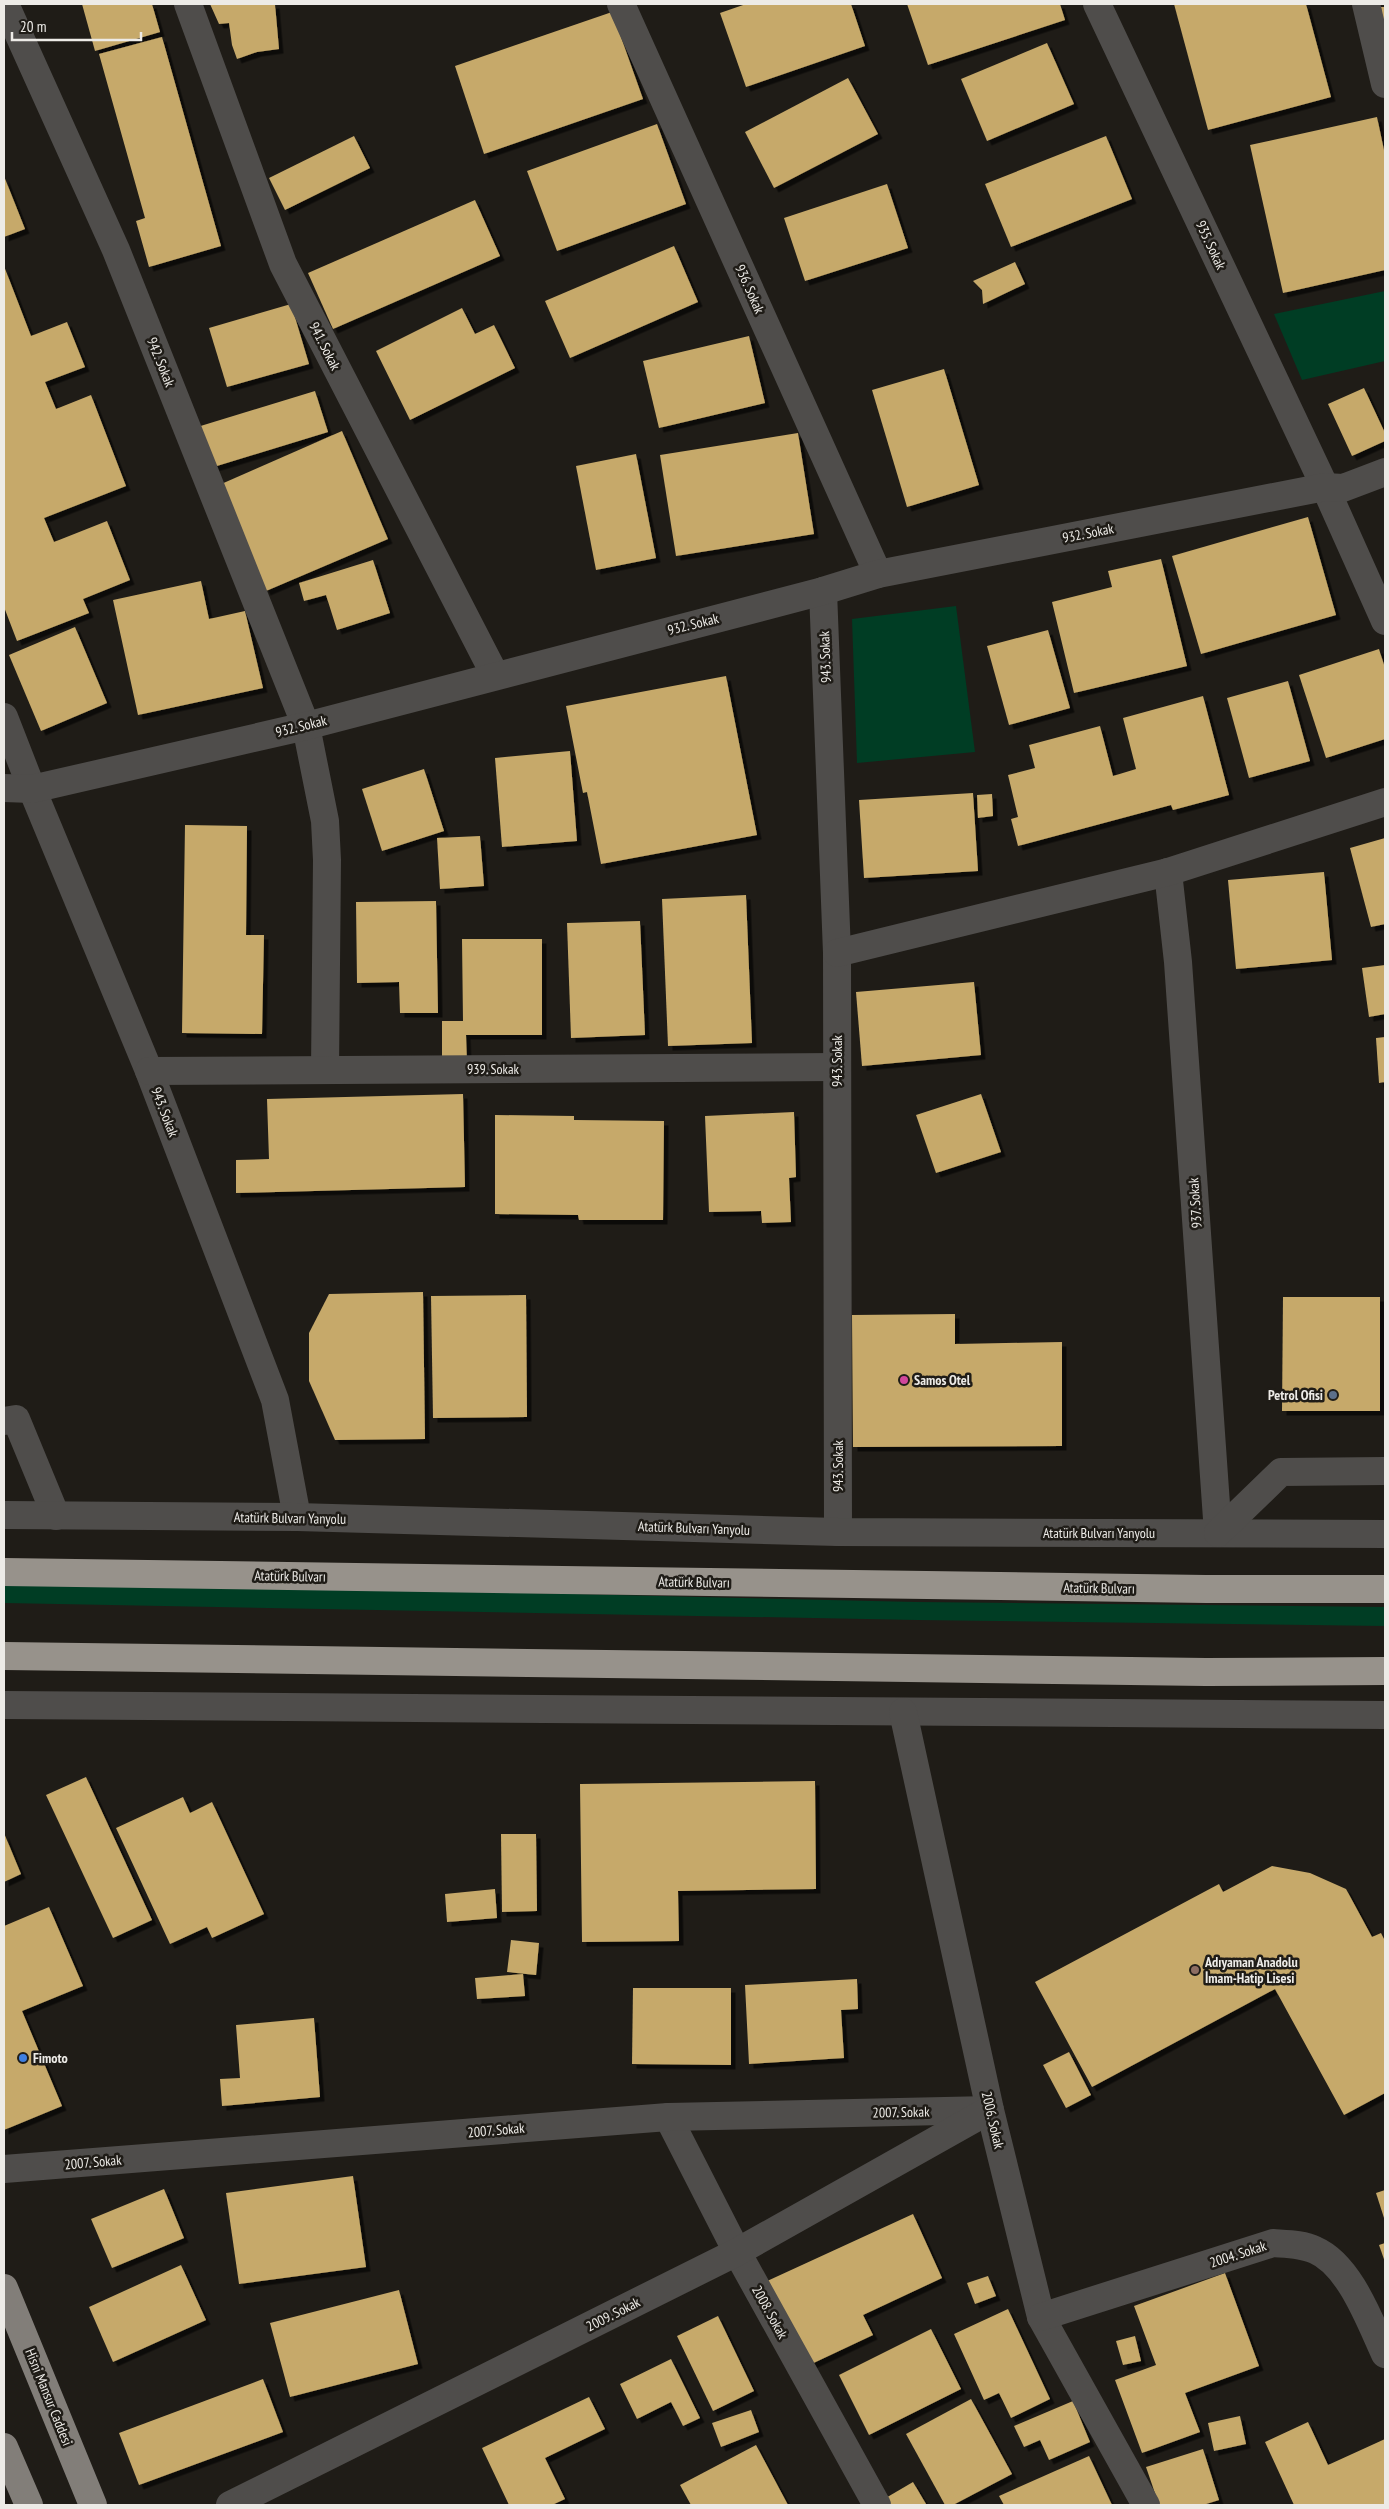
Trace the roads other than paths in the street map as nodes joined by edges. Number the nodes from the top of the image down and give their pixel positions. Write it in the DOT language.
graph roads {
  1 [pos="5,4"];
  2 [pos="188,4"];
  3 [pos="621,4"];
  4 [pos="1097,4"];
  5 [pos="1366,4"];
  6 [pos="1385,84"];
  7 [pos="1385,472"];
  8 [pos="1325,487"];
  9 [pos="878,574"];
  10 [pos="823,591"];
  11 [pos="1385,621"];
  12 [pos="495,675"];
  13 [pos="4,717"];
  14 [pos="306,726"];
  15 [pos="4,788"];
  16 [pos="32,789"];
  17 [pos="1385,802"];
  18 [pos="1168,872"];
  19 [pos="837,952"];
  20 [pos="837,1067"];
  21 [pos="325,1070"];
  22 [pos="149,1071"];
  23 [pos="4,1421"];
  24 [pos="1385,1471"];
  25 [pos="4,1516"];
  26 [pos="56,1516"];
  27 [pos="297,1517"];
  28 [pos="838,1532"];
  29 [pos="1218,1533"];
  30 [pos="1385,1534"];
  31 [pos="4,1572"];
  32 [pos="1385,1589"];
  33 [pos="4,1656"];
  34 [pos="1385,1671"];
  35 [pos="4,1705"];
  36 [pos="904,1712"];
  37 [pos="1385,1715"];
  38 [pos="990,2110"];
  39 [pos="668,2117"];
  40 [pos="4,2169"];
  41 [pos="737,2252"];
  42 [pos="4,2288"];
  43 [pos="1041,2317"];
  44 [pos="1385,2354"];
  45 [pos="4,2447"];
  46 [pos="29,2505"];
  47 [pos="93,2505"];
  48 [pos="230,2505"];
  49 [pos="877,2505"];
  50 [pos="1146,2505"];
  1 -- 14 [label="street, 942. Sokak"];
  2 -- 12 [label="street, 941. Sokak"];
  3 -- 9 [label="street, 936. Sokak"];
  4 -- 8 [label="street, 935. Sokak"];
  5 -- 6 [label="street"];
  7 -- 8 [label="street, 932. Sokak"];
  8 -- 9 [label="street, 932. Sokak"];
  8 -- 11 [label="street, 935. Sokak"];
  9 -- 10 [label="street, 932. Sokak"];
  10 -- 12 [label="street, 932. Sokak"];
  10 -- 19 [label="street, 943. Sokak"];
  12 -- 14 [label="street, 932. Sokak"];
  13 -- 16 [label="street, 943. Sokak"];
  14 -- 16 [label="street, 932. Sokak"];
  14 -- 21 [label="street, 942. Sokak"];
  15 -- 16 [label="street, 932. Sokak"];
  16 -- 22 [label="street, 943. Sokak"];
  17 -- 18 [label="street"];
  18 -- 19 [label="street"];
  18 -- 29 [label="street, 937. Sokak"];
  19 -- 20 [label="street, 943. Sokak"];
  20 -- 21 [label="street, 939. Sokak"];
  20 -- 28 [label="street, 943. Sokak"];
  21 -- 22 [label="street, 939. Sokak"];
  22 -- 27 [label="street, 943. Sokak"];
  23 -- 26 [label="street"];
  24 -- 29 [label="street"];
  25 -- 26 [label="street, Atatürk Bulvarı Yanyolu"];
  26 -- 27 [label="street, Atatürk Bulvarı Yanyolu"];
  27 -- 28 [label="street, Atatürk Bulvarı Yanyolu"];
  28 -- 29 [label="street, Atatürk Bulvarı Yanyolu"];
  29 -- 30 [label="street, Atatürk Bulvarı Yanyolu"];
  31 -- 32 [label="highway, Atatürk Bulvarı"];
  33 -- 34 [label="highway"];
  35 -- 36 [label="street"];
  36 -- 37 [label="street"];
  36 -- 38 [label="street, 2006. Sokak"];
  38 -- 39 [label="street, 2007. Sokak"];
  38 -- 41 [label="street, 2009. Sokak"];
  38 -- 43 [label="street, 2006. Sokak"];
  39 -- 40 [label="street, 2007. Sokak"];
  39 -- 41 [label="street, 2008. Sokak"];
  41 -- 48 [label="street, 2009. Sokak"];
  41 -- 49 [label="street, 2008. Sokak"];
  42 -- 47 [label="main road, Hisni Mansur Caddesi"];
  43 -- 44 [label="street, 2004. Sokak"];
  43 -- 50 [label="street, 2006. Sokak"];
  45 -- 46 [label="main road"];
}
